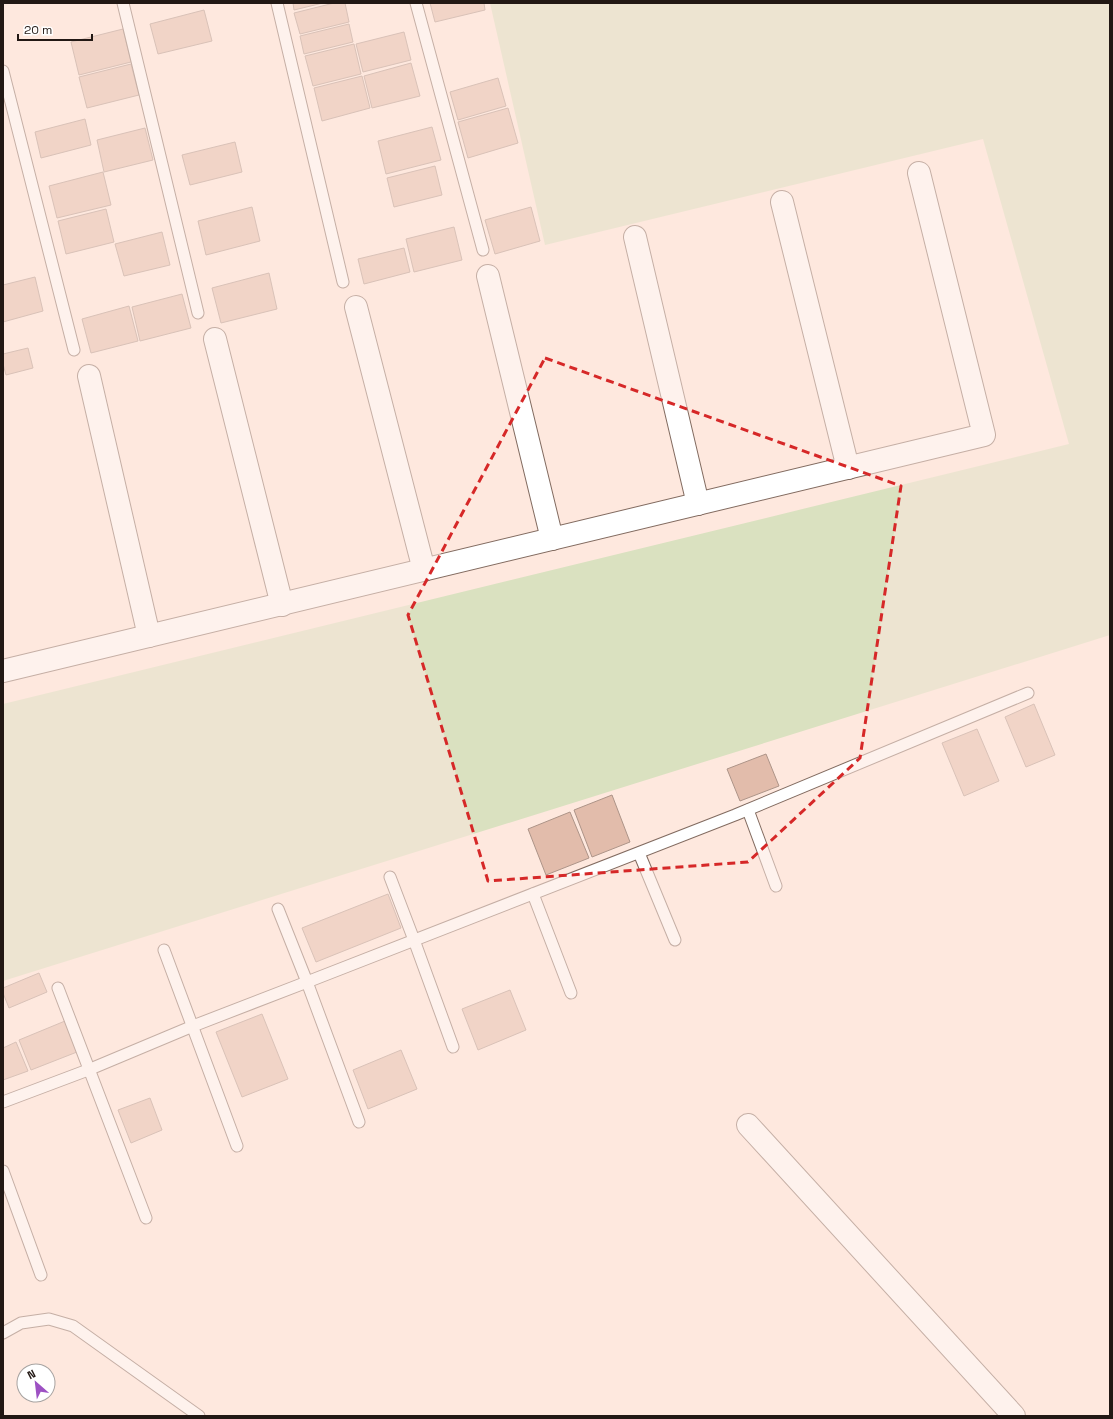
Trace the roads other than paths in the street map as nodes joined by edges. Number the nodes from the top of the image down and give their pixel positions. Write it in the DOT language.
graph roads {
  1 [pos="122,3"];
  2 [pos="276,3"];
  3 [pos="416,3"];
  4 [pos="3,71"];
  5 [pos="919,173"];
  6 [pos="782,202"];
  7 [pos="635,237"];
  8 [pos="483,250"];
  9 [pos="488,276"];
  10 [pos="343,282"];
  11 [pos="356,307"];
  12 [pos="198,313"];
  13 [pos="215,339"];
  14 [pos="74,350"];
  15 [pos="89,376"];
  16 [pos="848,468"];
  17 [pos="698,504"];
  18 [pos="552,539"];
  19 [pos="424,570"];
  20 [pos="282,604"];
  21 [pos="149,636"];
  22 [pos="3,672"];
  23 [pos="1028,694"];
  24 [pos="748,810"];
  25 [pos="639,853"];
  26 [pos="390,877"];
  27 [pos="776,886"];
  28 [pos="533,894"];
  29 [pos="278,909"];
  30 [pos="414,940"];
  31 [pos="675,940"];
  32 [pos="164,950"];
  33 [pos="307,982"];
  34 [pos="58,988"];
  35 [pos="571,993"];
  36 [pos="193,1026"];
  37 [pos="454,1047"];
  38 [pos="88,1070"];
  39 [pos="3,1102"];
  40 [pos="359,1122"];
  41 [pos="748,1125"];
  42 [pos="237,1146"];
  43 [pos="3,1171"];
  44 [pos="146,1218"];
  45 [pos="41,1274"];
  46 [pos="3,1333"];
  47 [pos="199,1416"];
  48 [pos="1014,1416"];
  1 -- 12 [label="lane"];
  2 -- 10 [label="lane"];
  3 -- 8 [label="lane"];
  4 -- 14 [label="lane"];
  5 -- 16 [label="street"];
  6 -- 16 [label="street"];
  7 -- 17 [label="street"];
  9 -- 18 [label="street"];
  11 -- 19 [label="street"];
  13 -- 20 [label="street"];
  15 -- 21 [label="street"];
  16 -- 17 [label="street"];
  17 -- 18 [label="street"];
  18 -- 19 [label="street"];
  19 -- 20 [label="street"];
  20 -- 21 [label="street"];
  21 -- 22 [label="street"];
  23 -- 24 [label="lane"];
  24 -- 25 [label="lane"];
  24 -- 27 [label="lane"];
  25 -- 28 [label="lane"];
  25 -- 31 [label="lane"];
  26 -- 30 [label="lane"];
  28 -- 30 [label="lane"];
  28 -- 35 [label="lane"];
  29 -- 33 [label="lane"];
  30 -- 33 [label="lane"];
  30 -- 37 [label="lane"];
  32 -- 36 [label="lane"];
  33 -- 36 [label="lane"];
  33 -- 40 [label="lane"];
  34 -- 38 [label="lane"];
  36 -- 38 [label="lane"];
  36 -- 42 [label="lane"];
  38 -- 39 [label="lane"];
  38 -- 44 [label="lane"];
  41 -- 48 [label="street"];
  43 -- 45 [label="lane"];
  46 -- 47 [label="lane"];
}
